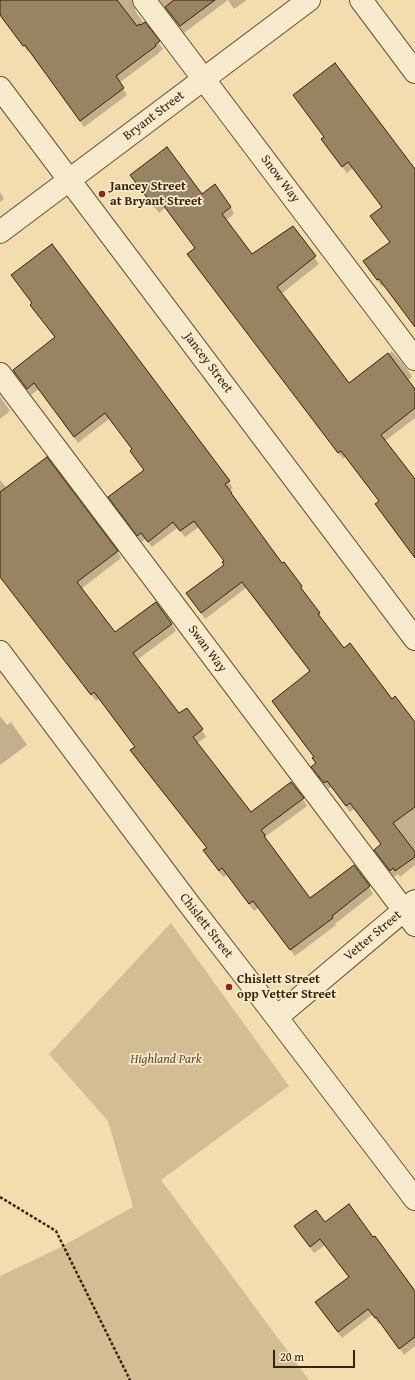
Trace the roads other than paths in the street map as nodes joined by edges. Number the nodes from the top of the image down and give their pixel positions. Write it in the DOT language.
graph roads {
  1 [pos="144,0"];
  2 [pos="309,0"];
  3 [pos="361,0"];
  4 [pos="415,72"];
  5 [pos="204,79"];
  6 [pos="0,88"];
  7 [pos="70,180"];
  8 [pos="0,232"];
  9 [pos="415,359"];
  10 [pos="0,374"];
  11 [pos="415,639"];
  12 [pos="0,652"];
  13 [pos="411,912"];
  14 [pos="277,1017"];
  15 [pos="415,1199"];
  1 -- 5 [label="street, Snow Way"];
  2 -- 5 [label="street, Bryant Street"];
  3 -- 4 [label="street"];
  5 -- 7 [label="street, Bryant Street"];
  5 -- 9 [label="street, Snow Way"];
  6 -- 7 [label="street, Jancey Street"];
  7 -- 8 [label="street, Bryant Street"];
  7 -- 11 [label="street, Jancey Street"];
  10 -- 13 [label="street, Swan Way"];
  12 -- 14 [label="street, Chislett Street"];
  13 -- 14 [label="street, Vetter Street"];
  14 -- 15 [label="street, Chislett Street"];
}
